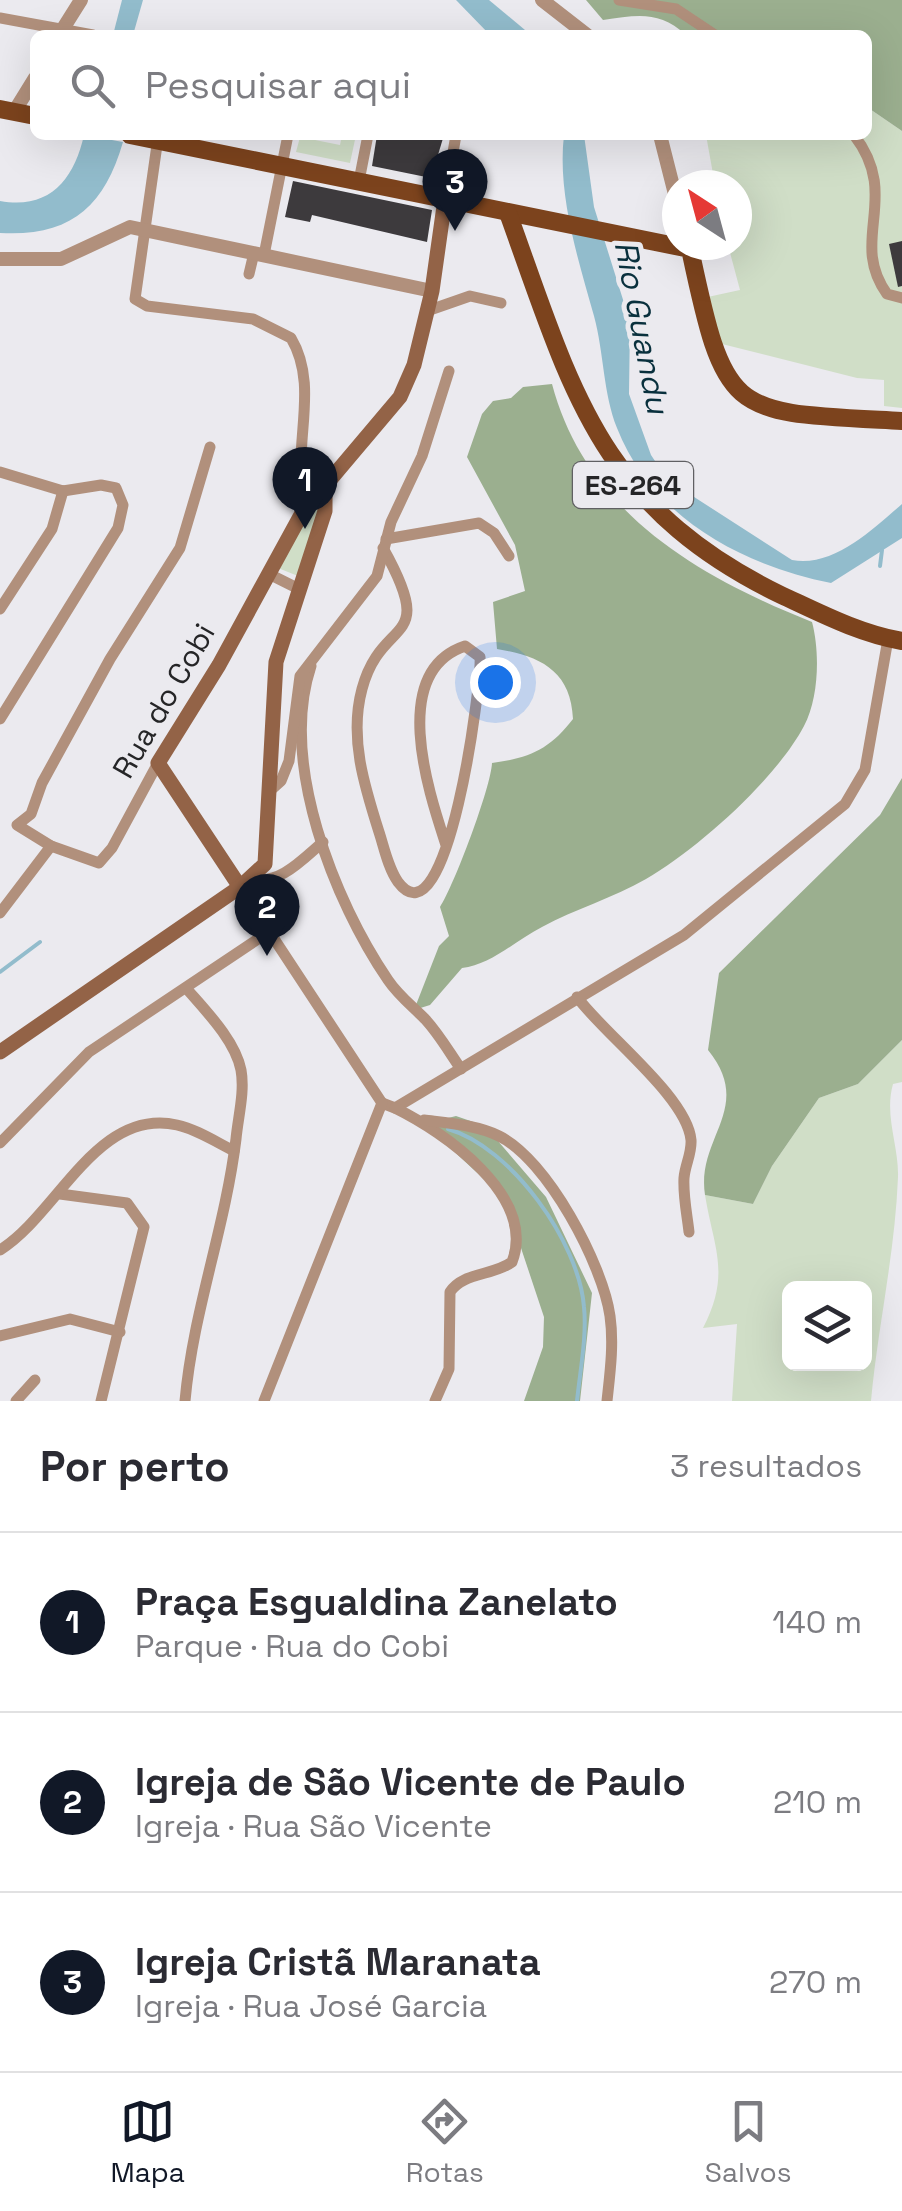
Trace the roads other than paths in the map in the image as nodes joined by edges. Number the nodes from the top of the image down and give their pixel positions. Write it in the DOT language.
graph roads {
  1 [pos="81,0"];
  2 [pos="542,0"];
  3 [pos="619,0"];
  4 [pos="0,18"];
  5 [pos="51,30"];
  6 [pos="61,30"];
  7 [pos="581,30"];
  8 [pos="707,30"];
  9 [pos="30,84"];
  10 [pos="7,111"];
  11 [pos="147,140"];
  12 [pos="162,140"];
  13 [pos="287,140"];
  14 [pos="367,140"];
  15 [pos="455,140"];
  16 [pos="661,140"];
  17 [pos="858,140"];
  18 [pos="282,164"];
  19 [pos="669,170"];
  20 [pos="359,181"];
  21 [pos="445,199"];
  22 [pos="508,213"];
  23 [pos="143,229"];
  24 [pos="662,243"];
  25 [pos="259,254"];
  26 [pos="0,259"];
  27 [pos="692,260"];
  28 [pos="250,274"];
  29 [pos="432,291"];
  30 [pos="902,298"];
  31 [pos="502,303"];
  32 [pos="428,311"];
  33 [pos="449,371"];
  34 [pos="902,421"];
  35 [pos="210,446"];
  36 [pos="0,472"];
  37 [pos="325,490"];
  38 [pos="64,491"];
  39 [pos="306,507"];
  40 [pos="384,543"];
  41 [pos="508,556"];
  42 [pos="269,574"];
  43 [pos="299,588"];
  44 [pos="0,609"];
  45 [pos="895,640"];
  46 [pos="313,662"];
  47 [pos="0,720"];
  48 [pos="158,763"];
  49 [pos="271,790"];
  50 [pos="324,842"];
  51 [pos="446,845"];
  52 [pos="51,846"];
  53 [pos="246,882"];
  54 [pos="2,906"];
  55 [pos="270,931"];
  56 [pos="186,988"];
  57 [pos="577,998"];
  58 [pos="0,1052"];
  59 [pos="460,1069"];
  60 [pos="388,1105"];
  61 [pos="419,1120"];
  62 [pos="0,1143"];
  63 [pos="234,1151"];
  64 [pos="60,1194"];
  65 [pos="689,1232"];
  66 [pos="0,1250"];
  67 [pos="120,1332"];
  68 [pos="0,1336"];
  69 [pos="36,1380"];
  70 [pos="16,1401"];
  71 [pos="100,1401"];
  72 [pos="186,1401"];
  73 [pos="264,1401"];
  74 [pos="435,1401"];
  75 [pos="606,1401"];
  1 -- 6 [label="street"];
  2 -- 7 [label="street"];
  3 -- 8 [label="street"];
  4 -- 5 [label="street"];
  9 -- 10 [label="street"];
  11 -- 23 [label="street"];
  12 -- 18 [label="main road"];
  13 -- 18 [label="street"];
  14 -- 20 [label="street"];
  15 -- 21 [label="street"];
  16 -- 19 [label="street"];
  17 -- 30 [label="street"];
  18 -- 20 [label="main road"];
  18 -- 25 [label="street"];
  20 -- 21 [label="main road"];
  21 -- 22 [label="main road"];
  21 -- 29 [label="main road, Rua do Cobi"];
  22 -- 24 [label="main road"];
  22 -- 45 [label="main road, ES-264"];
  23 -- 25 [label="street"];
  23 -- 26 [label="street"];
  23 -- 39 [label="street"];
  25 -- 28 [label="street"];
  25 -- 29 [label="street"];
  27 -- 34 [label="main road"];
  29 -- 32 [label="main road, Rua do Cobi"];
  31 -- 32 [label="street"];
  32 -- 37 [label="main road, Rua do Cobi"];
  33 -- 40 [label="street"];
  35 -- 52 [label="street, Rua do Cobi"];
  36 -- 38 [label="street"];
  37 -- 39 [label="main road, Rua do Cobi"];
  37 -- 43 [label="main road"];
  38 -- 44 [label="street"];
  38 -- 47 [label="street"];
  39 -- 42 [label="main road, Rua do Cobi"];
  40 -- 41 [label="street"];
  40 -- 46 [label="street"];
  40 -- 51 [label="street"];
  42 -- 43 [label="street"];
  42 -- 48 [label="main road, Rua do Cobi"];
  43 -- 49 [label="main road"];
  45 -- 57 [label="street"];
  46 -- 49 [label="street"];
  46 -- 50 [label="street"];
  48 -- 52 [label="street, Rua do Cobi"];
  48 -- 53 [label="main road"];
  49 -- 53 [label="main road"];
  50 -- 53 [label="street"];
  50 -- 59 [label="street"];
  51 -- 51 [label="street"];
  52 -- 54 [label="street"];
  53 -- 55 [label="street"];
  53 -- 58 [label="main road"];
  55 -- 56 [label="street"];
  55 -- 60 [label="street"];
  56 -- 62 [label="street"];
  56 -- 63 [label="street"];
  57 -- 59 [label="street"];
  57 -- 65 [label="street"];
  59 -- 60 [label="street"];
  60 -- 61 [label="street"];
  60 -- 73 [label="street"];
  61 -- 74 [label="street"];
  61 -- 75 [label="street"];
  63 -- 64 [label="street"];
  63 -- 72 [label="street"];
  64 -- 66 [label="street"];
  64 -- 67 [label="street"];
  67 -- 68 [label="street"];
  67 -- 71 [label="street"];
  69 -- 70 [label="street"];
}
